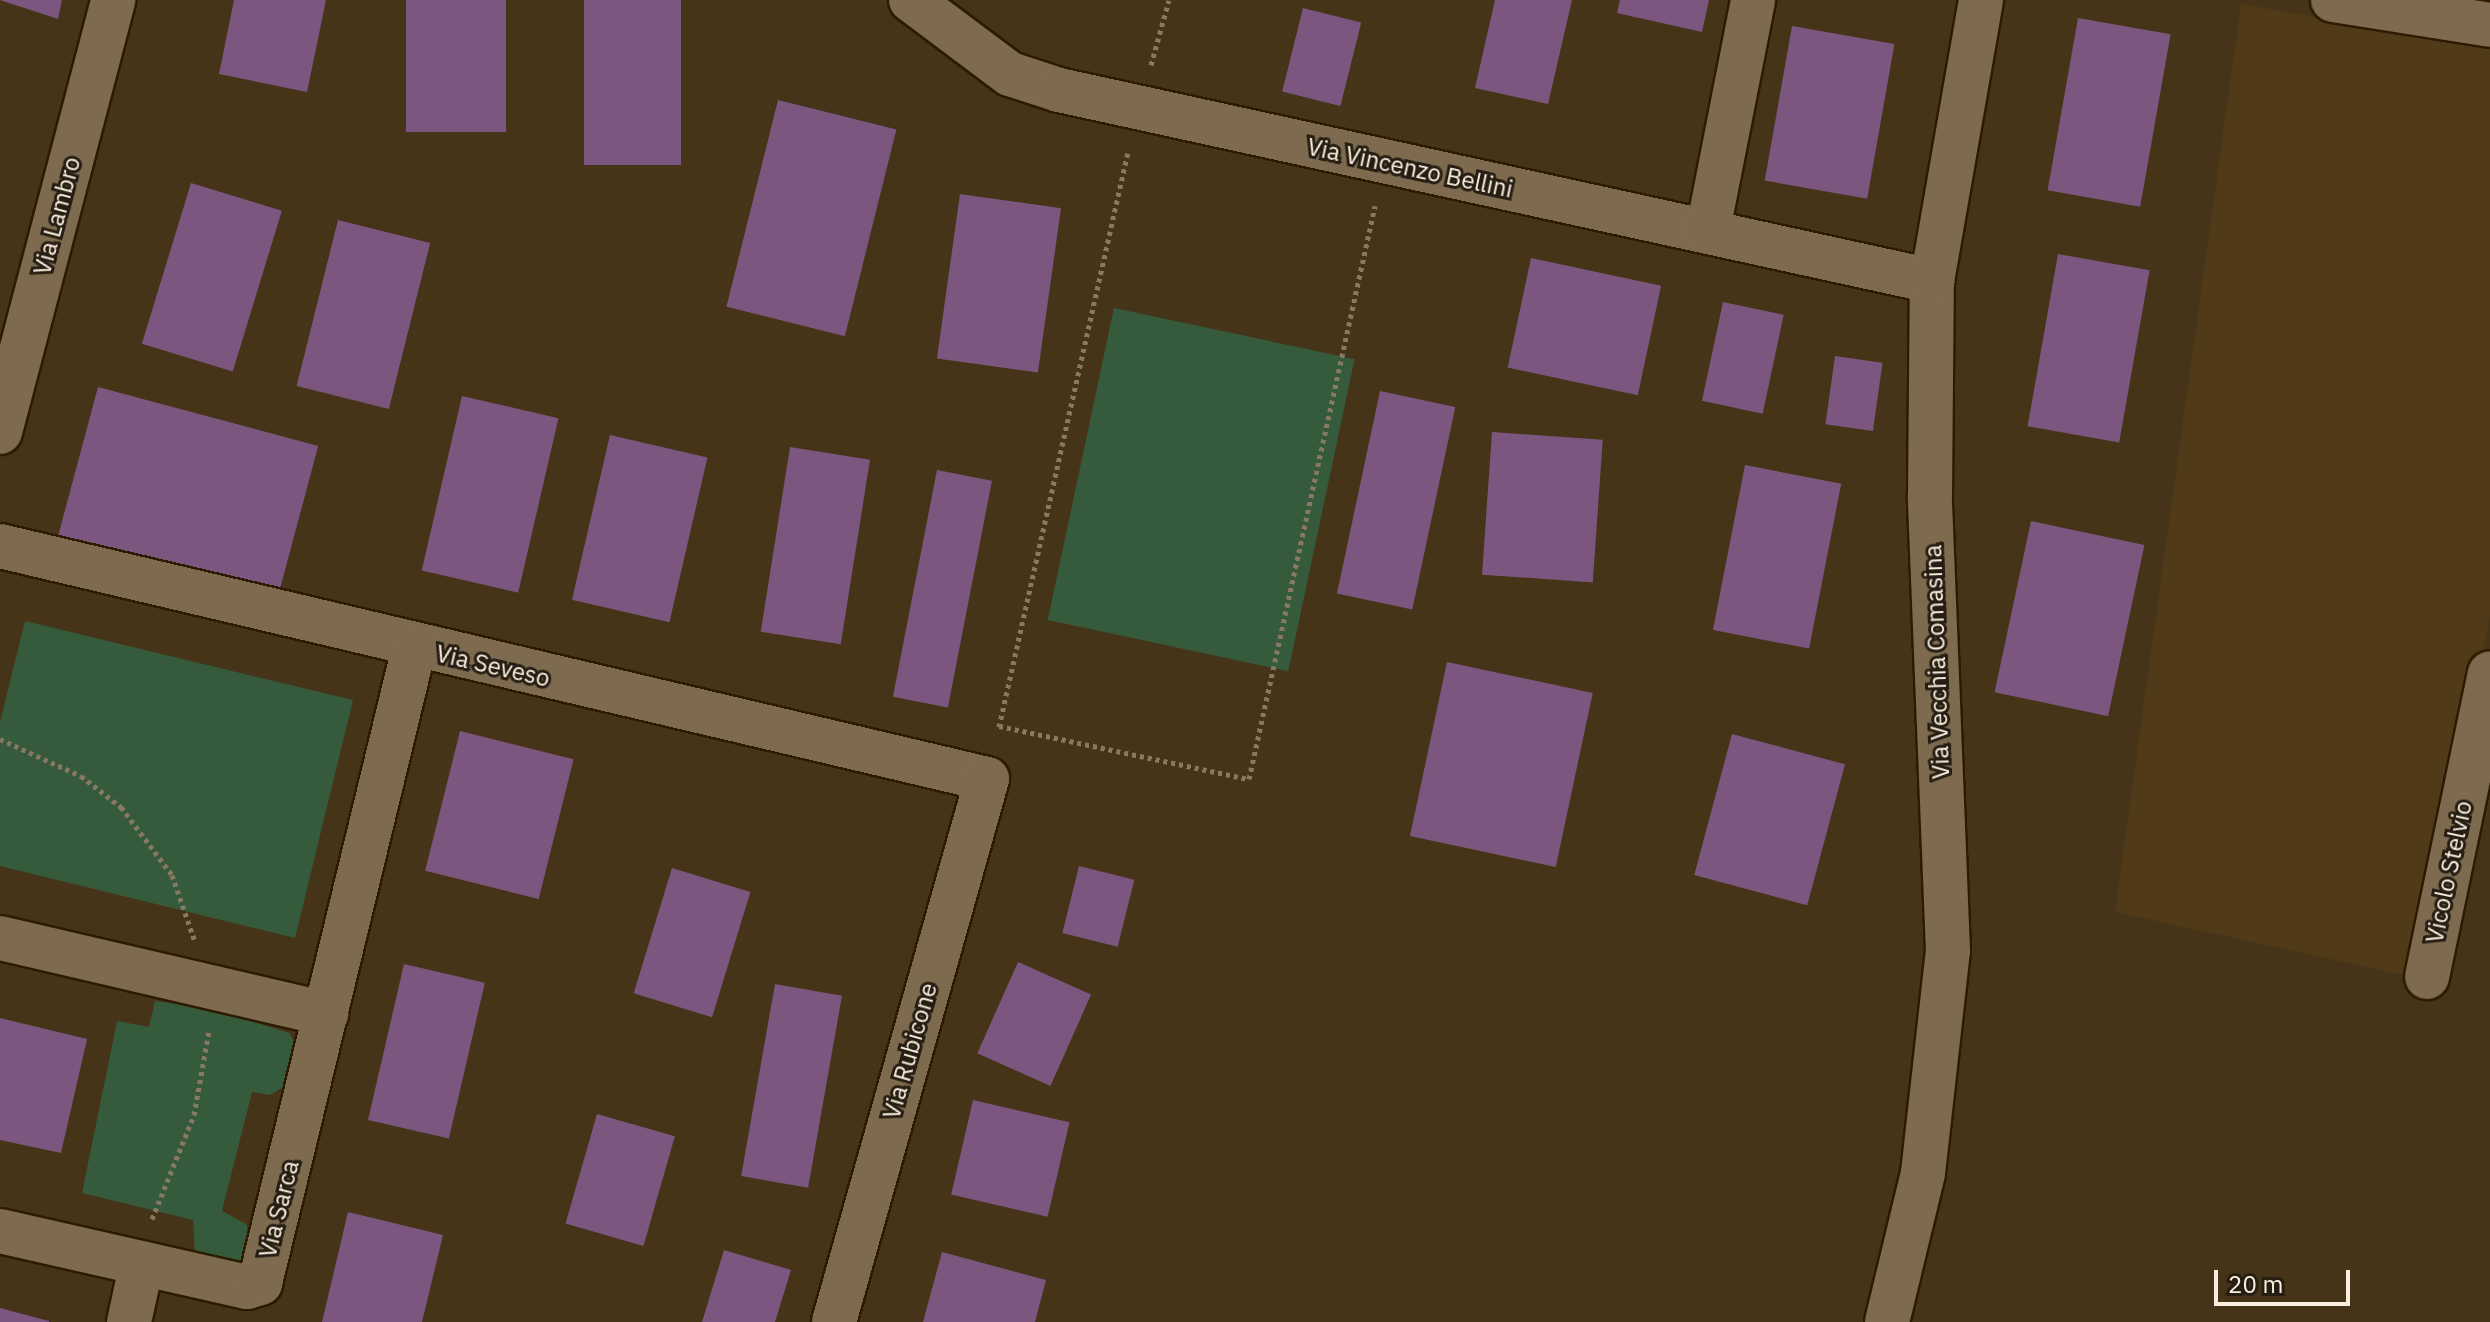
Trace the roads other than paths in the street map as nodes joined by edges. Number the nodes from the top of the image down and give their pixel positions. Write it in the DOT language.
graph roads {
  1 [pos="113,0"];
  2 [pos="911,0"];
  3 [pos="1753,0"];
  4 [pos="1981,0"];
  5 [pos="2333,0"];
  6 [pos="2490,25"];
  7 [pos="1708,230"];
  8 [pos="1932,281"];
  9 [pos="0,432"];
  10 [pos="0,546"];
  11 [pos="414,648"];
  12 [pos="2490,673"];
  13 [pos="987,779"];
  14 [pos="0,938"];
  15 [pos="2427,977"];
  16 [pos="326,1014"];
  17 [pos="0,1231"];
  18 [pos="142,1263"];
  19 [pos="129,1322"];
  20 [pos="834,1322"];
  21 [pos="1887,1322"];
  1 -- 9 [label="street, Via Lambro"];
  2 -- 7 [label="street, Via Vincenzo Bellini"];
  3 -- 7 [label="street"];
  4 -- 8 [label="street, Via Vecchia Comasina"];
  5 -- 6 [label="street"];
  7 -- 8 [label="street, Via Vincenzo Bellini"];
  8 -- 21 [label="street, Via Vecchia Comasina"];
  10 -- 11 [label="street, Via Seveso"];
  11 -- 13 [label="street, Via Seveso"];
  11 -- 16 [label="street, Via Sarca"];
  12 -- 15 [label="street, Vicolo Stelvio"];
  13 -- 20 [label="street, Via Rubicone"];
  14 -- 16 [label="street"];
  16 -- 18 [label="street, Via Sarca"];
  17 -- 18 [label="street, Via Sarca"];
  18 -- 19 [label="street"];
}
